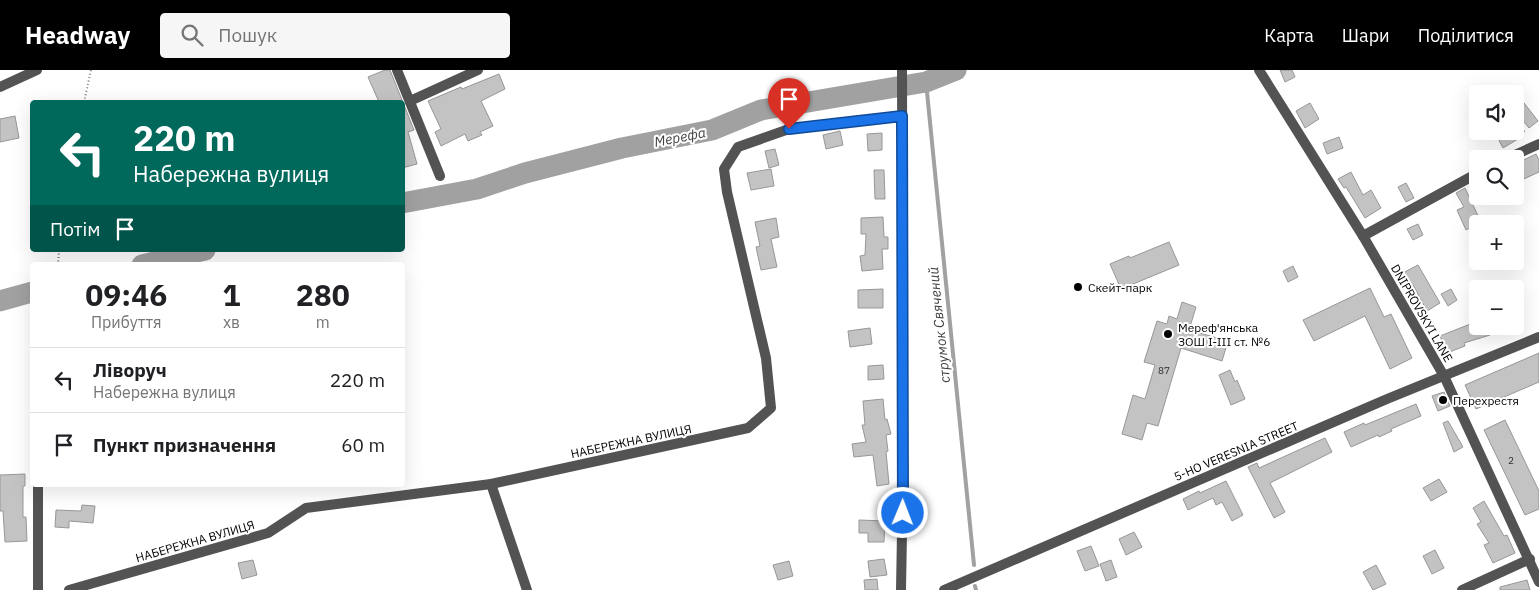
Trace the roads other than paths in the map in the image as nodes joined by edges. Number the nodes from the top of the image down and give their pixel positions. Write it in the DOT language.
graph roads {
  1 [pos="37,70"];
  2 [pos="397,70"];
  3 [pos="478,70"];
  4 [pos="902,70"];
  5 [pos="1259,70"];
  6 [pos="0,88"];
  7 [pos="410,101"];
  8 [pos="902,116"];
  9 [pos="1539,144"];
  10 [pos="1524,151"];
  11 [pos="440,176"];
  12 [pos="1469,178"];
  13 [pos="1363,236"];
  14 [pos="1539,337"];
  15 [pos="1444,376"];
  16 [pos="491,484"];
  17 [pos="38,487"];
  18 [pos="1530,559"];
  19 [pos="1539,582"];
  20 [pos="38,590"];
  21 [pos="69,590"];
  22 [pos="527,590"];
  23 [pos="901,590"];
  24 [pos="944,590"];
  25 [pos="1462,590"];
  1 -- 6 [label="street"];
  2 -- 7 [label="street"];
  3 -- 7 [label="street"];
  4 -- 8 [label="street"];
  5 -- 13 [label="street, DNIPROVSKYI LANE"];
  7 -- 11 [label="street"];
  8 -- 16 [label="street, НАБЕРЕЖНА ВУЛИЦЯ"];
  8 -- 23 [label="street"];
  9 -- 10 [label="street"];
  12 -- 13 [label="street"];
  13 -- 15 [label="street, DNIPROVSKYI LANE"];
  14 -- 15 [label="street, 5-HO VERESNIA STREET"];
  15 -- 18 [label="street, DNIPROVSKYI LANE"];
  15 -- 24 [label="street, 5-HO VERESNIA STREET"];
  16 -- 21 [label="street, НАБЕРЕЖНА ВУЛИЦЯ"];
  16 -- 22 [label="street"];
  17 -- 20 [label="street"];
  18 -- 19 [label="street, DNIPROVSKYI LANE"];
  18 -- 25 [label="street"];
}
